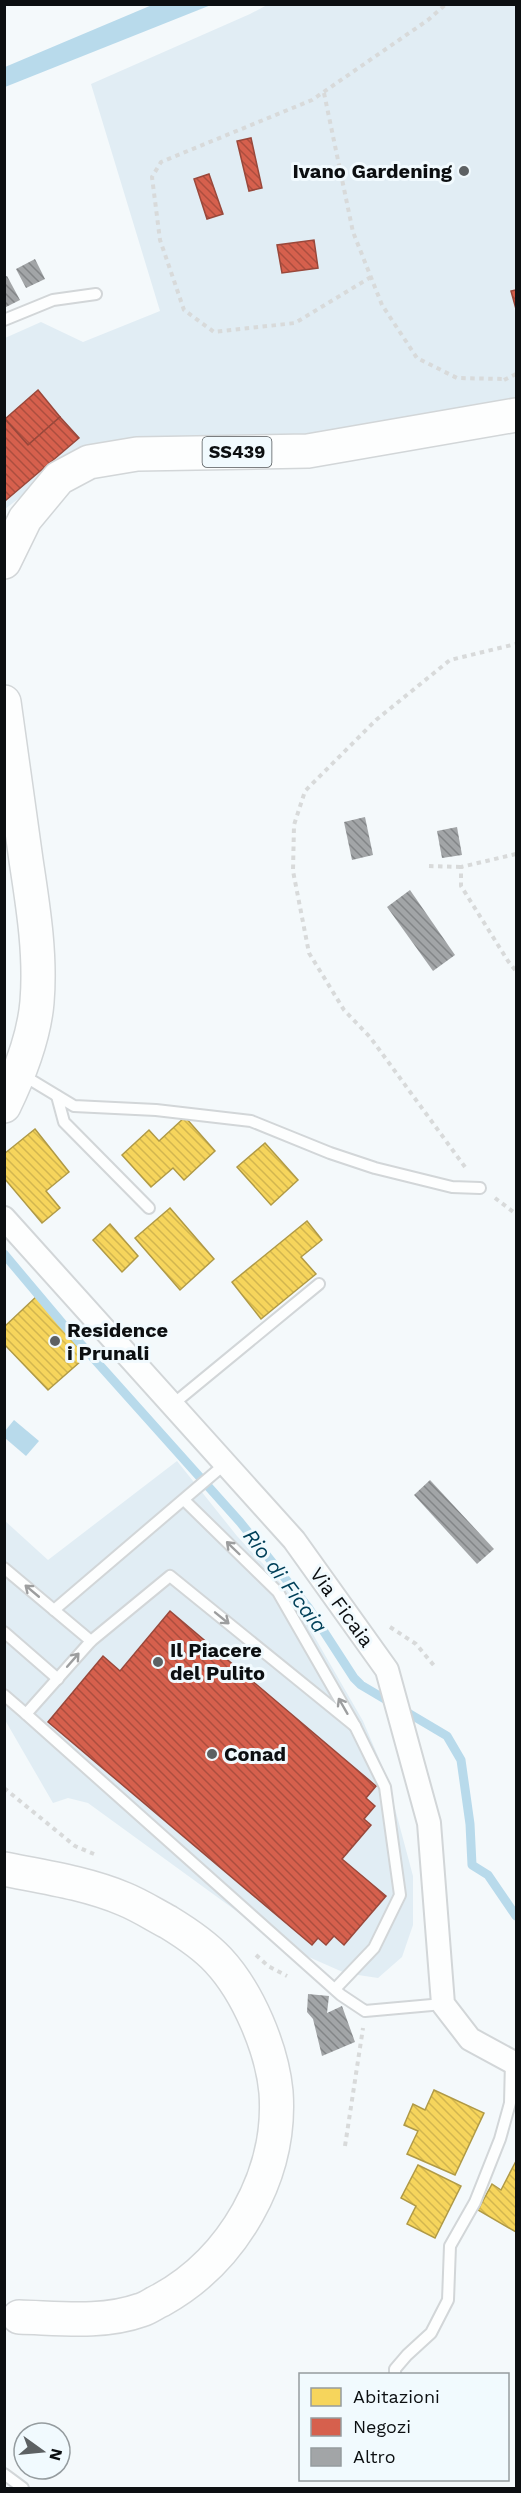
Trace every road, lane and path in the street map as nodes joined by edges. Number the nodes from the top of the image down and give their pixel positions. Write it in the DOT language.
graph roads {
  1 [pos="446,4"];
  2 [pos="324,93"];
  3 [pos="371,277"];
  4 [pos="96,294"];
  5 [pos="4,320"];
  6 [pos="504,379"];
  7 [pos="516,415"];
  8 [pos="5,557"];
  9 [pos="516,644"];
  10 [pos="4,702"];
  11 [pos="516,854"];
  12 [pos="429,866"];
  13 [pos="460,867"];
  14 [pos="516,971"];
  15 [pos="20,1073"];
  16 [pos="57,1096"];
  17 [pos="4,1106"];
  18 [pos="480,1188"];
  19 [pos="149,1208"];
  20 [pos="516,1214"];
  21 [pos="4,1218"];
  22 [pos="319,1284"];
  23 [pos="172,1405"];
  24 [pos="225,1464"];
  25 [pos="184,1500"];
  26 [pos="4,1568"];
  27 [pos="54,1610"];
  28 [pos="4,1632"];
  29 [pos="91,1641"];
  30 [pos="58,1679"];
  31 [pos="4,1695"];
  32 [pos="26,1714"];
  33 [pos="355,1726"];
  34 [pos="4,1869"];
  35 [pos="335,1989"];
  36 [pos="443,2004"];
  37 [pos="365,2011"];
  38 [pos="514,2062"];
  39 [pos="345,2146"];
  40 [pos="19,2317"];
  41 [pos="395,2373"];
  42 [pos="4,2474"];
  43 [pos="23,2488"];
  1 -- 2 [label="path"];
  2 -- 3 [label="path"];
  2 -- 3 [label="path"];
  3 -- 6 [label="path"];
  4 -- 5 [label="lane"];
  7 -- 8 [label="main road, SS439"];
  9 -- 18 [label="path"];
  10 -- 15 [label="main road"];
  11 -- 13 [label="path"];
  12 -- 13 [label="path"];
  13 -- 14 [label="path"];
  15 -- 16 [label="lane"];
  15 -- 17 [label="main road"];
  16 -- 18 [label="lane"];
  16 -- 19 [label="lane"];
  18 -- 20 [label="path"];
  21 -- 23 [label="street, Via Ficaia"];
  22 -- 23 [label="lane"];
  23 -- 24 [label="street, Via Ficaia"];
  24 -- 25 [label="lane"];
  24 -- 36 [label="street, Via Ficaia"];
  25 -- 27 [label="lane"];
  33 -- 25 [label="lane, one-way"];
  27 -- 26 [label="lane, one-way"];
  27 -- 29 [label="lane"];
  28 -- 30 [label="lane"];
  30 -- 29 [label="lane, one-way"];
  29 -- 33 [label="lane, one-way"];
  30 -- 32 [label="lane"];
  31 -- 32 [label="lane"];
  32 -- 35 [label="lane"];
  33 -- 35 [label="lane"];
  34 -- 40 [label="main road"];
  35 -- 37 [label="lane"];
  36 -- 37 [label="lane"];
  36 -- 38 [label="street"];
  37 -- 39 [label="path"];
  38 -- 41 [label="lane"];
  42 -- 43 [label="lane"];
}
